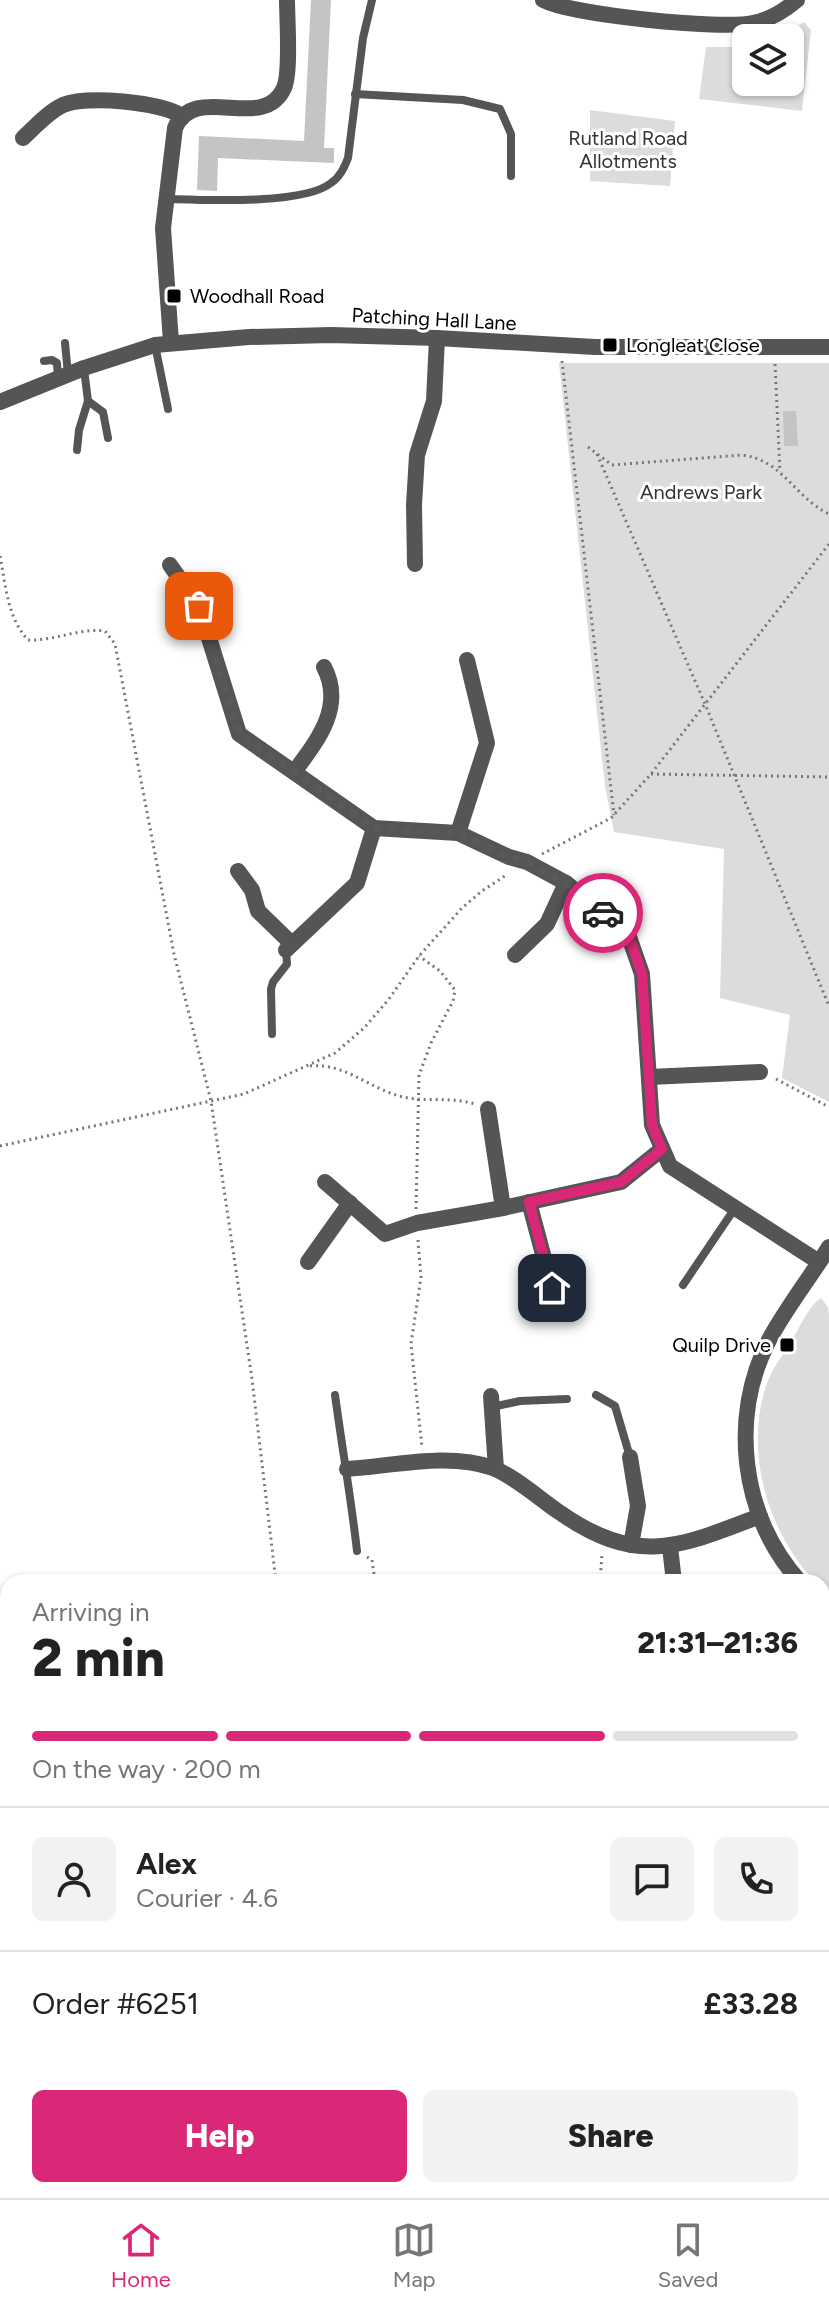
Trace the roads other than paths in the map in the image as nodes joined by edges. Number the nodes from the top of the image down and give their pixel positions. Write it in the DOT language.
graph roads {
  1 [pos="287,0"];
  2 [pos="372,0"];
  3 [pos="543,0"];
  4 [pos="797,0"];
  5 [pos="355,94"];
  6 [pos="182,116"];
  7 [pos="23,138"];
  8 [pos="511,176"];
  9 [pos="166,199"];
  10 [pos="437,338"];
  11 [pos="65,343"];
  12 [pos="163,344"];
  13 [pos="829,347"];
  14 [pos="44,361"];
  15 [pos="70,374"];
  16 [pos="88,401"];
  17 [pos="0,402"];
  18 [pos="168,409"];
  19 [pos="108,438"];
  20 [pos="77,450"];
  21 [pos="415,564"];
  22 [pos="170,565"];
  23 [pos="467,660"];
  24 [pos="324,667"];
  25 [pos="294,772"];
  26 [pos="374,828"];
  27 [pos="458,833"];
  28 [pos="238,871"];
  29 [pos="566,883"];
  30 [pos="289,947"];
  31 [pos="515,955"];
  32 [pos="272,1034"];
  33 [pos="760,1072"];
  34 [pos="649,1077"];
  35 [pos="488,1109"];
  36 [pos="662,1149"];
  37 [pos="325,1182"];
  38 [pos="529,1202"];
  39 [pos="350,1203"];
  40 [pos="503,1208"];
  41 [pos="735,1208"];
  42 [pos="829,1247"];
  43 [pos="308,1262"];
  44 [pos="819,1262"];
  45 [pos="683,1285"];
  46 [pos="552,1288"];
  47 [pos="335,1395"];
  48 [pos="596,1395"];
  49 [pos="567,1399"];
  50 [pos="491,1401"];
  51 [pos="630,1457"];
  52 [pos="347,1469"];
  53 [pos="496,1469"];
  54 [pos="760,1516"];
  55 [pos="631,1545"];
  56 [pos="670,1547"];
  57 [pos="357,1551"];
  58 [pos="673,1574"];
  59 [pos="795,1574"];
  1 -- 6 [label="street"];
  2 -- 5 [label="lane"];
  3 -- 4 [label="street"];
  5 -- 8 [label="lane"];
  5 -- 9 [label="lane"];
  6 -- 7 [label="street"];
  6 -- 9 [label="street"];
  9 -- 12 [label="street"];
  10 -- 12 [label="street, Patching Hall Lane"];
  10 -- 13 [label="street, Patching Hall Lane"];
  10 -- 21 [label="street"];
  11 -- 15 [label="lane"];
  12 -- 15 [label="street, Patching Hall Lane"];
  12 -- 18 [label="lane"];
  14 -- 15 [label="lane"];
  15 -- 16 [label="lane"];
  15 -- 17 [label="street, Patching Hall Lane"];
  16 -- 19 [label="lane"];
  16 -- 20 [label="lane"];
  22 -- 25 [label="street"];
  23 -- 27 [label="street"];
  24 -- 25 [label="street"];
  25 -- 26 [label="street"];
  26 -- 27 [label="street"];
  26 -- 30 [label="street"];
  27 -- 29 [label="street"];
  28 -- 30 [label="street"];
  29 -- 31 [label="street"];
  29 -- 34 [label="street"];
  30 -- 32 [label="lane"];
  33 -- 34 [label="street"];
  34 -- 36 [label="street"];
  35 -- 40 [label="street"];
  36 -- 38 [label="street"];
  36 -- 41 [label="street"];
  37 -- 39 [label="street"];
  38 -- 40 [label="street"];
  38 -- 46 [label="street"];
  39 -- 40 [label="street"];
  39 -- 43 [label="street"];
  41 -- 44 [label="street"];
  41 -- 45 [label="lane"];
  42 -- 44 [label="street"];
  44 -- 54 [label="street"];
  47 -- 52 [label="lane"];
  48 -- 51 [label="lane"];
  49 -- 50 [label="lane"];
  50 -- 53 [label="street"];
  51 -- 55 [label="street"];
  52 -- 53 [label="street"];
  52 -- 57 [label="lane"];
  53 -- 55 [label="street"];
  54 -- 56 [label="street"];
  54 -- 59 [label="street"];
  55 -- 56 [label="street"];
  56 -- 58 [label="street"];
}
